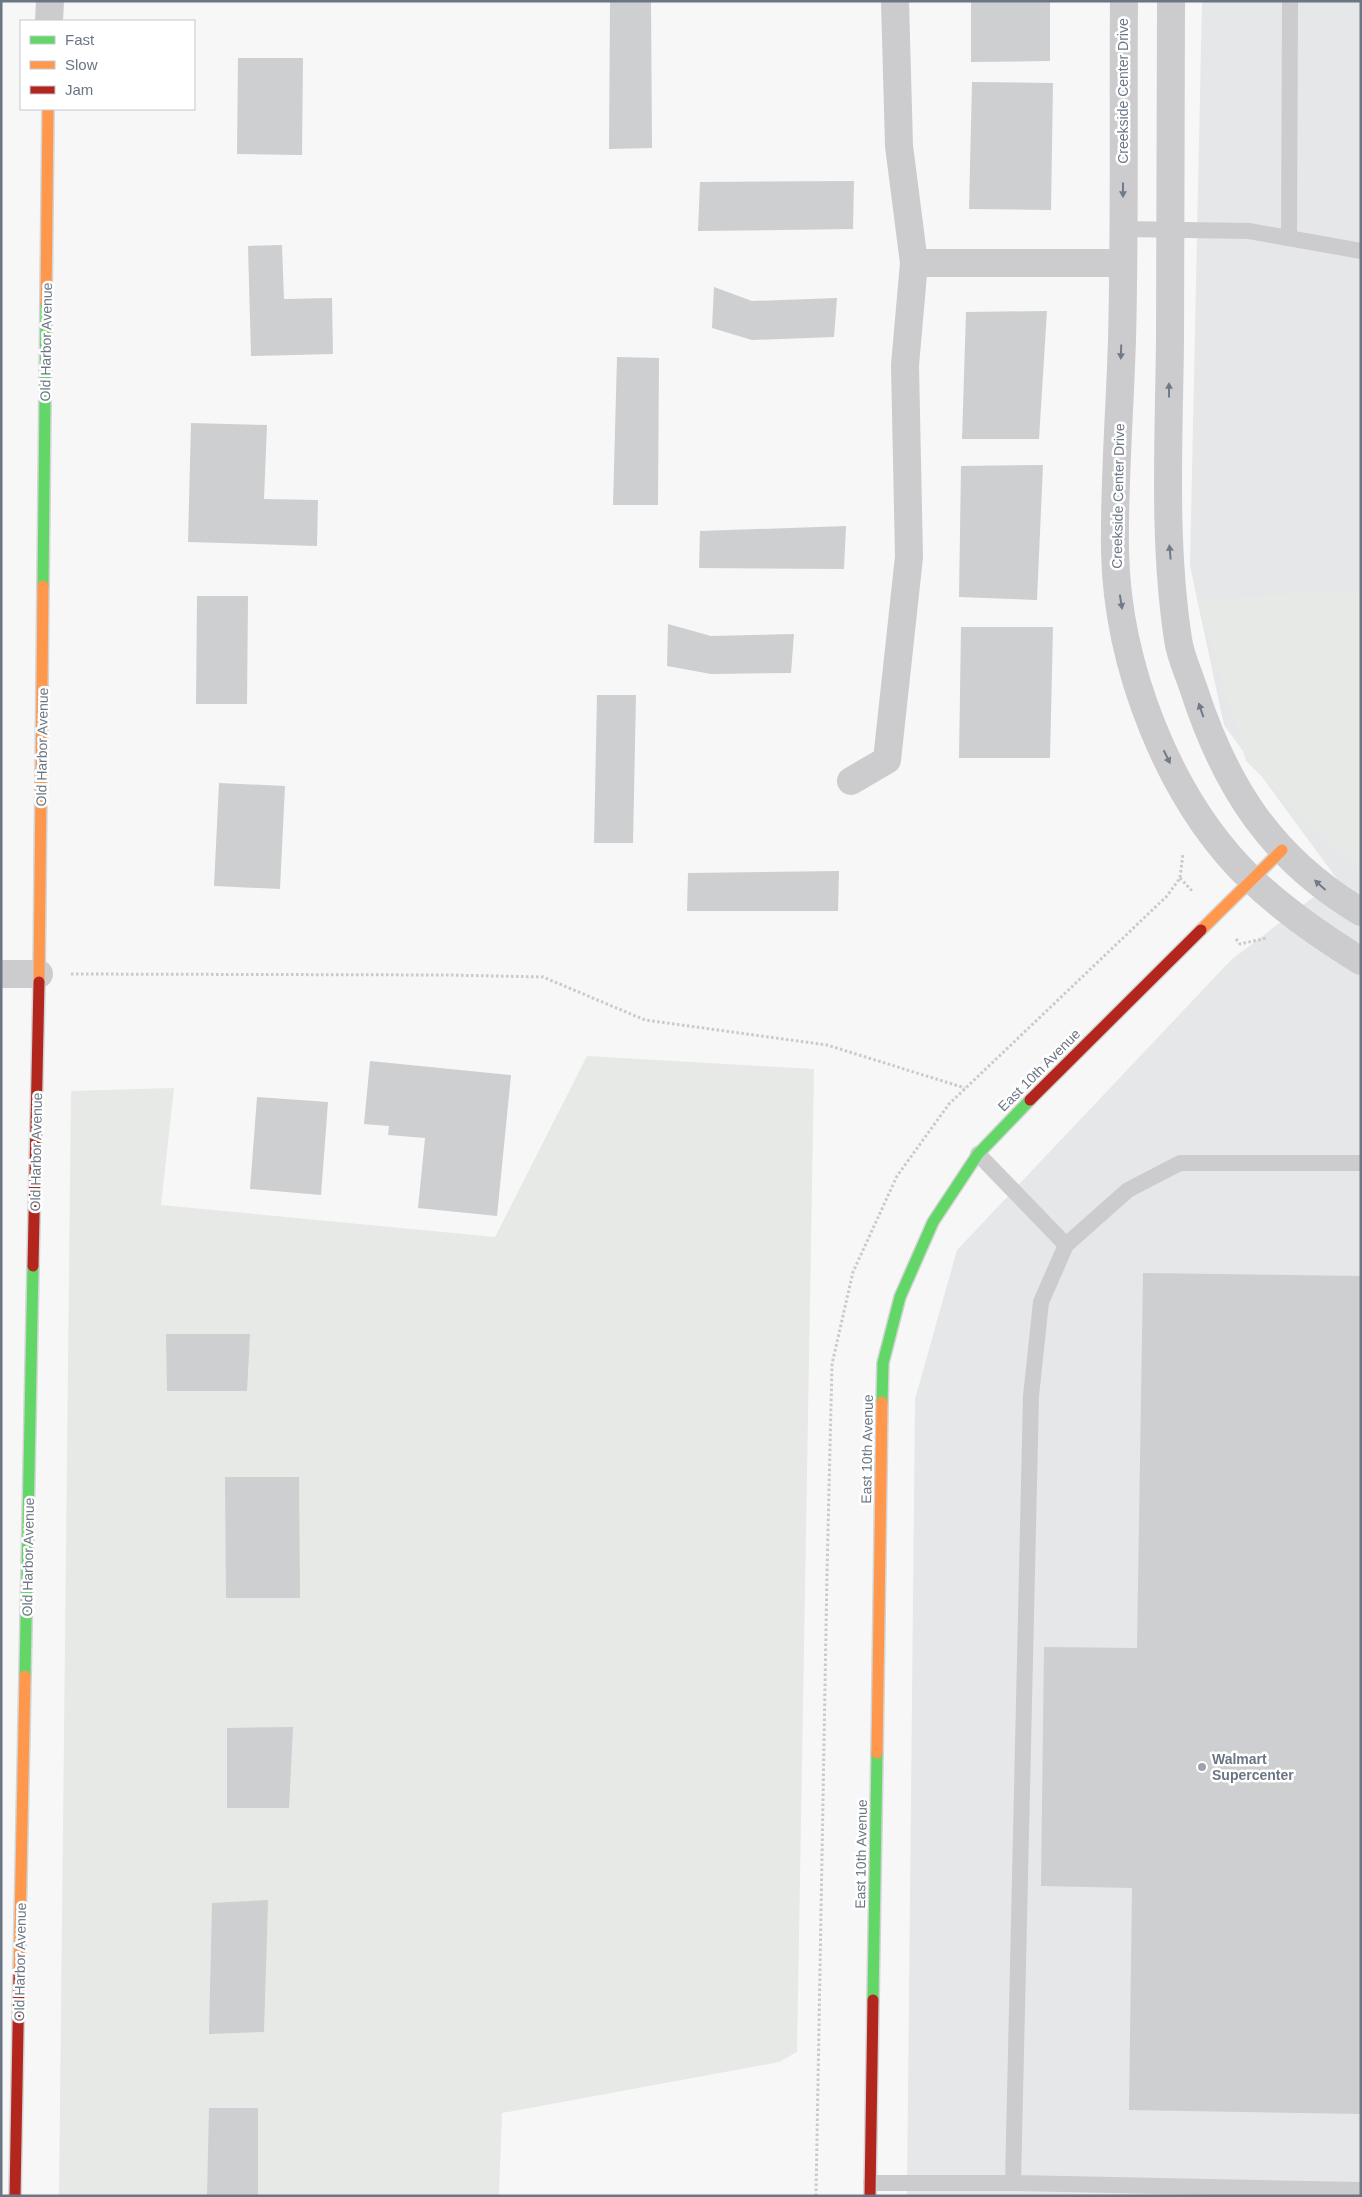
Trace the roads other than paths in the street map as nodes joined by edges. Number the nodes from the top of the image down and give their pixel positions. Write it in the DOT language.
graph roads {
  1 [pos="50,1"];
  2 [pos="895,1"];
  3 [pos="1124,1"];
  4 [pos="1171,1"];
  5 [pos="1290,1"];
  6 [pos="49,20"];
  7 [pos="48,110"];
  8 [pos="1122,229"];
  9 [pos="1170,230"];
  10 [pos="1289,238"];
  11 [pos="1361,251"];
  12 [pos="914,262"];
  13 [pos="1122,263"];
  14 [pos="851,781"];
  15 [pos="1282,850"];
  16 [pos="1251,879"];
  17 [pos="1361,912"];
  18 [pos="1361,960"];
  19 [pos="1,974"];
  20 [pos="39,974"];
  21 [pos="978,1154"];
  22 [pos="1361,1163"];
  23 [pos="1066,1245"];
  24 [pos="1013,2183"];
  25 [pos="870,2190"];
  26 [pos="1361,2190"];
  27 [pos="15,2196"];
  1 -- 6 [label="street"];
  2 -- 12 [label="street"];
  3 -- 8 [label="street, Creekside Center Drive, one-way"];
  4 -- 9 [label="street"];
  5 -- 10 [label="lane"];
  7 -- 20 [label="street, Old Harbor Avenue"];
  8 -- 9 [label="lane"];
  8 -- 13 [label="street, Creekside Center Drive"];
  9 -- 10 [label="lane"];
  15 -- 9 [label="street, one-way"];
  10 -- 11 [label="lane"];
  12 -- 13 [label="street"];
  12 -- 14 [label="street"];
  13 -- 16 [label="street, Creekside Center Drive, one-way"];
  15 -- 16 [label="street, East 10th Avenue"];
  17 -- 15 [label="street, one-way"];
  16 -- 18 [label="street, Creekside Center Drive"];
  16 -- 21 [label="street, East 10th Avenue"];
  19 -- 20 [label="street"];
  20 -- 27 [label="street, Old Harbor Avenue"];
  21 -- 23 [label="lane"];
  21 -- 25 [label="street, East 10th Avenue"];
  22 -- 23 [label="lane"];
  23 -- 24 [label="lane"];
  24 -- 25 [label="lane"];
  24 -- 26 [label="lane"];
}
